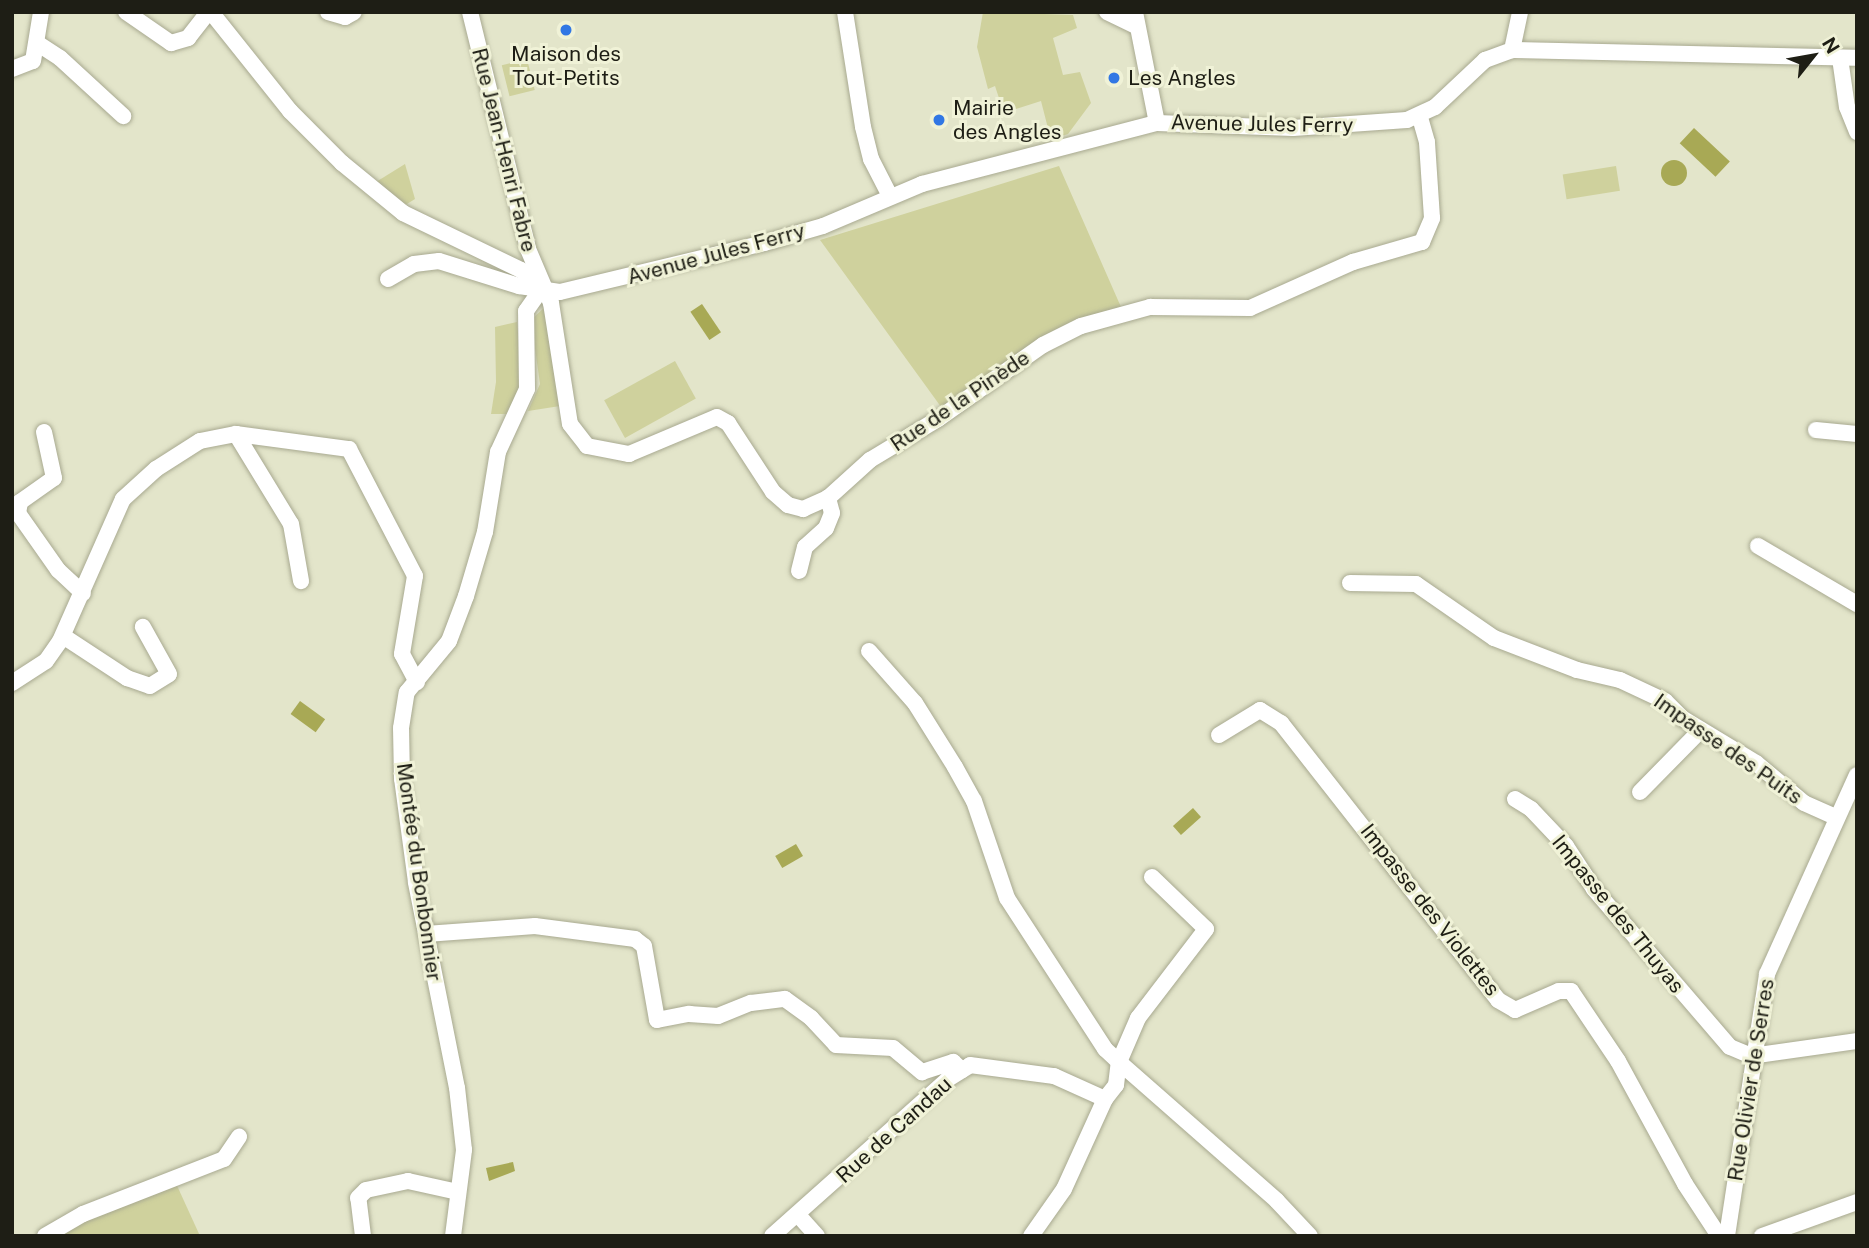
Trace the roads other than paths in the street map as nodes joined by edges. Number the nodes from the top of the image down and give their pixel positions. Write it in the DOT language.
graph roads {
  1 [pos="41,12"];
  2 [pos="126,12"];
  3 [pos="210,12"];
  4 [pos="328,12"];
  5 [pos="354,12"];
  6 [pos="470,12"];
  7 [pos="845,12"];
  8 [pos="1107,12"];
  9 [pos="1520,12"];
  10 [pos="1135,18"];
  11 [pos="37,43"];
  12 [pos="1512,50"];
  13 [pos="1849,58"];
  14 [pos="12,69"];
  15 [pos="123,116"];
  16 [pos="1420,117"];
  17 [pos="1157,123"];
  18 [pos="1857,132"];
  19 [pos="890,196"];
  20 [pos="388,279"];
  21 [pos="543,287"];
  22 [pos="1816,430"];
  23 [pos="44,432"];
  24 [pos="236,434"];
  25 [pos="1857,434"];
  26 [pos="828,498"];
  27 [pos="1758,546"];
  28 [pos="799,571"];
  29 [pos="300,581"];
  30 [pos="1350,583"];
  31 [pos="83,593"];
  32 [pos="1857,604"];
  33 [pos="143,627"];
  34 [pos="62,636"];
  35 [pos="869,651"];
  36 [pos="416,682"];
  37 [pos="12,683"];
  38 [pos="1701,730"];
  39 [pos="1219,735"];
  40 [pos="1857,775"];
  41 [pos="1640,792"];
  42 [pos="1516,799"];
  43 [pos="1837,818"];
  44 [pos="1152,877"];
  45 [pos="426,934"];
  46 [pos="1857,1041"];
  47 [pos="1751,1056"];
  48 [pos="1119,1062"];
  49 [pos="962,1070"];
  50 [pos="1105,1099"];
  51 [pos="239,1137"];
  52 [pos="458,1192"];
  53 [pos="1857,1202"];
  54 [pos="799,1216"];
  55 [pos="45,1236"];
  56 [pos="363,1236"];
  57 [pos="453,1236"];
  58 [pos="772,1236"];
  59 [pos="817,1236"];
  60 [pos="1031,1236"];
  61 [pos="1310,1236"];
  62 [pos="1719,1236"];
  63 [pos="1727,1236"];
  64 [pos="1762,1236"];
  1 -- 11 [label="street"];
  2 -- 3 [label="street"];
  3 -- 21 [label="street"];
  4 -- 5 [label="street"];
  6 -- 21 [label="street, Rue Jean-Henri Fabre"];
  7 -- 19 [label="street"];
  8 -- 10 [label="street"];
  9 -- 12 [label="street"];
  10 -- 17 [label="street"];
  11 -- 14 [label="street"];
  11 -- 15 [label="street"];
  12 -- 13 [label="street"];
  12 -- 16 [label="street"];
  13 -- 18 [label="street"];
  16 -- 17 [label="street, Avenue Jules Ferry"];
  16 -- 26 [label="street, Rue de la Pinède"];
  17 -- 19 [label="street, Avenue Jules Ferry"];
  19 -- 21 [label="street, Avenue Jules Ferry"];
  20 -- 21 [label="street, Avenue Jules Ferry"];
  21 -- 26 [label="street, Rue de la Pinède"];
  21 -- 36 [label="street, Montée du Bonbonnier"];
  22 -- 25 [label="street"];
  23 -- 31 [label="street"];
  24 -- 29 [label="street"];
  24 -- 31 [label="street"];
  24 -- 36 [label="street"];
  26 -- 28 [label="street"];
  27 -- 32 [label="street"];
  30 -- 38 [label="street, Impasse des Puits"];
  31 -- 34 [label="street"];
  33 -- 34 [label="street"];
  34 -- 37 [label="street"];
  35 -- 48 [label="street"];
  36 -- 45 [label="street, Montée du Bonbonnier"];
  38 -- 41 [label="street"];
  38 -- 43 [label="street, Impasse des Puits"];
  39 -- 62 [label="street, Impasse des Violettes"];
  40 -- 43 [label="street, Rue Olivier de Serres"];
  42 -- 47 [label="street, Impasse des Thuyas"];
  43 -- 47 [label="street, Rue Olivier de Serres"];
  44 -- 48 [label="street"];
  45 -- 49 [label="street"];
  45 -- 52 [label="street, Montée du Bonbonnier"];
  46 -- 47 [label="street"];
  47 -- 63 [label="street, Rue Olivier de Serres"];
  48 -- 50 [label="street"];
  48 -- 61 [label="street"];
  49 -- 50 [label="street, Rue de Candau"];
  49 -- 54 [label="street, Rue de Candau"];
  50 -- 60 [label="street"];
  51 -- 55 [label="street"];
  52 -- 56 [label="street"];
  52 -- 57 [label="street, Montée du Bonbonnier"];
  53 -- 64 [label="street"];
  54 -- 58 [label="street, Rue de Candau"];
  54 -- 59 [label="street"];
}
